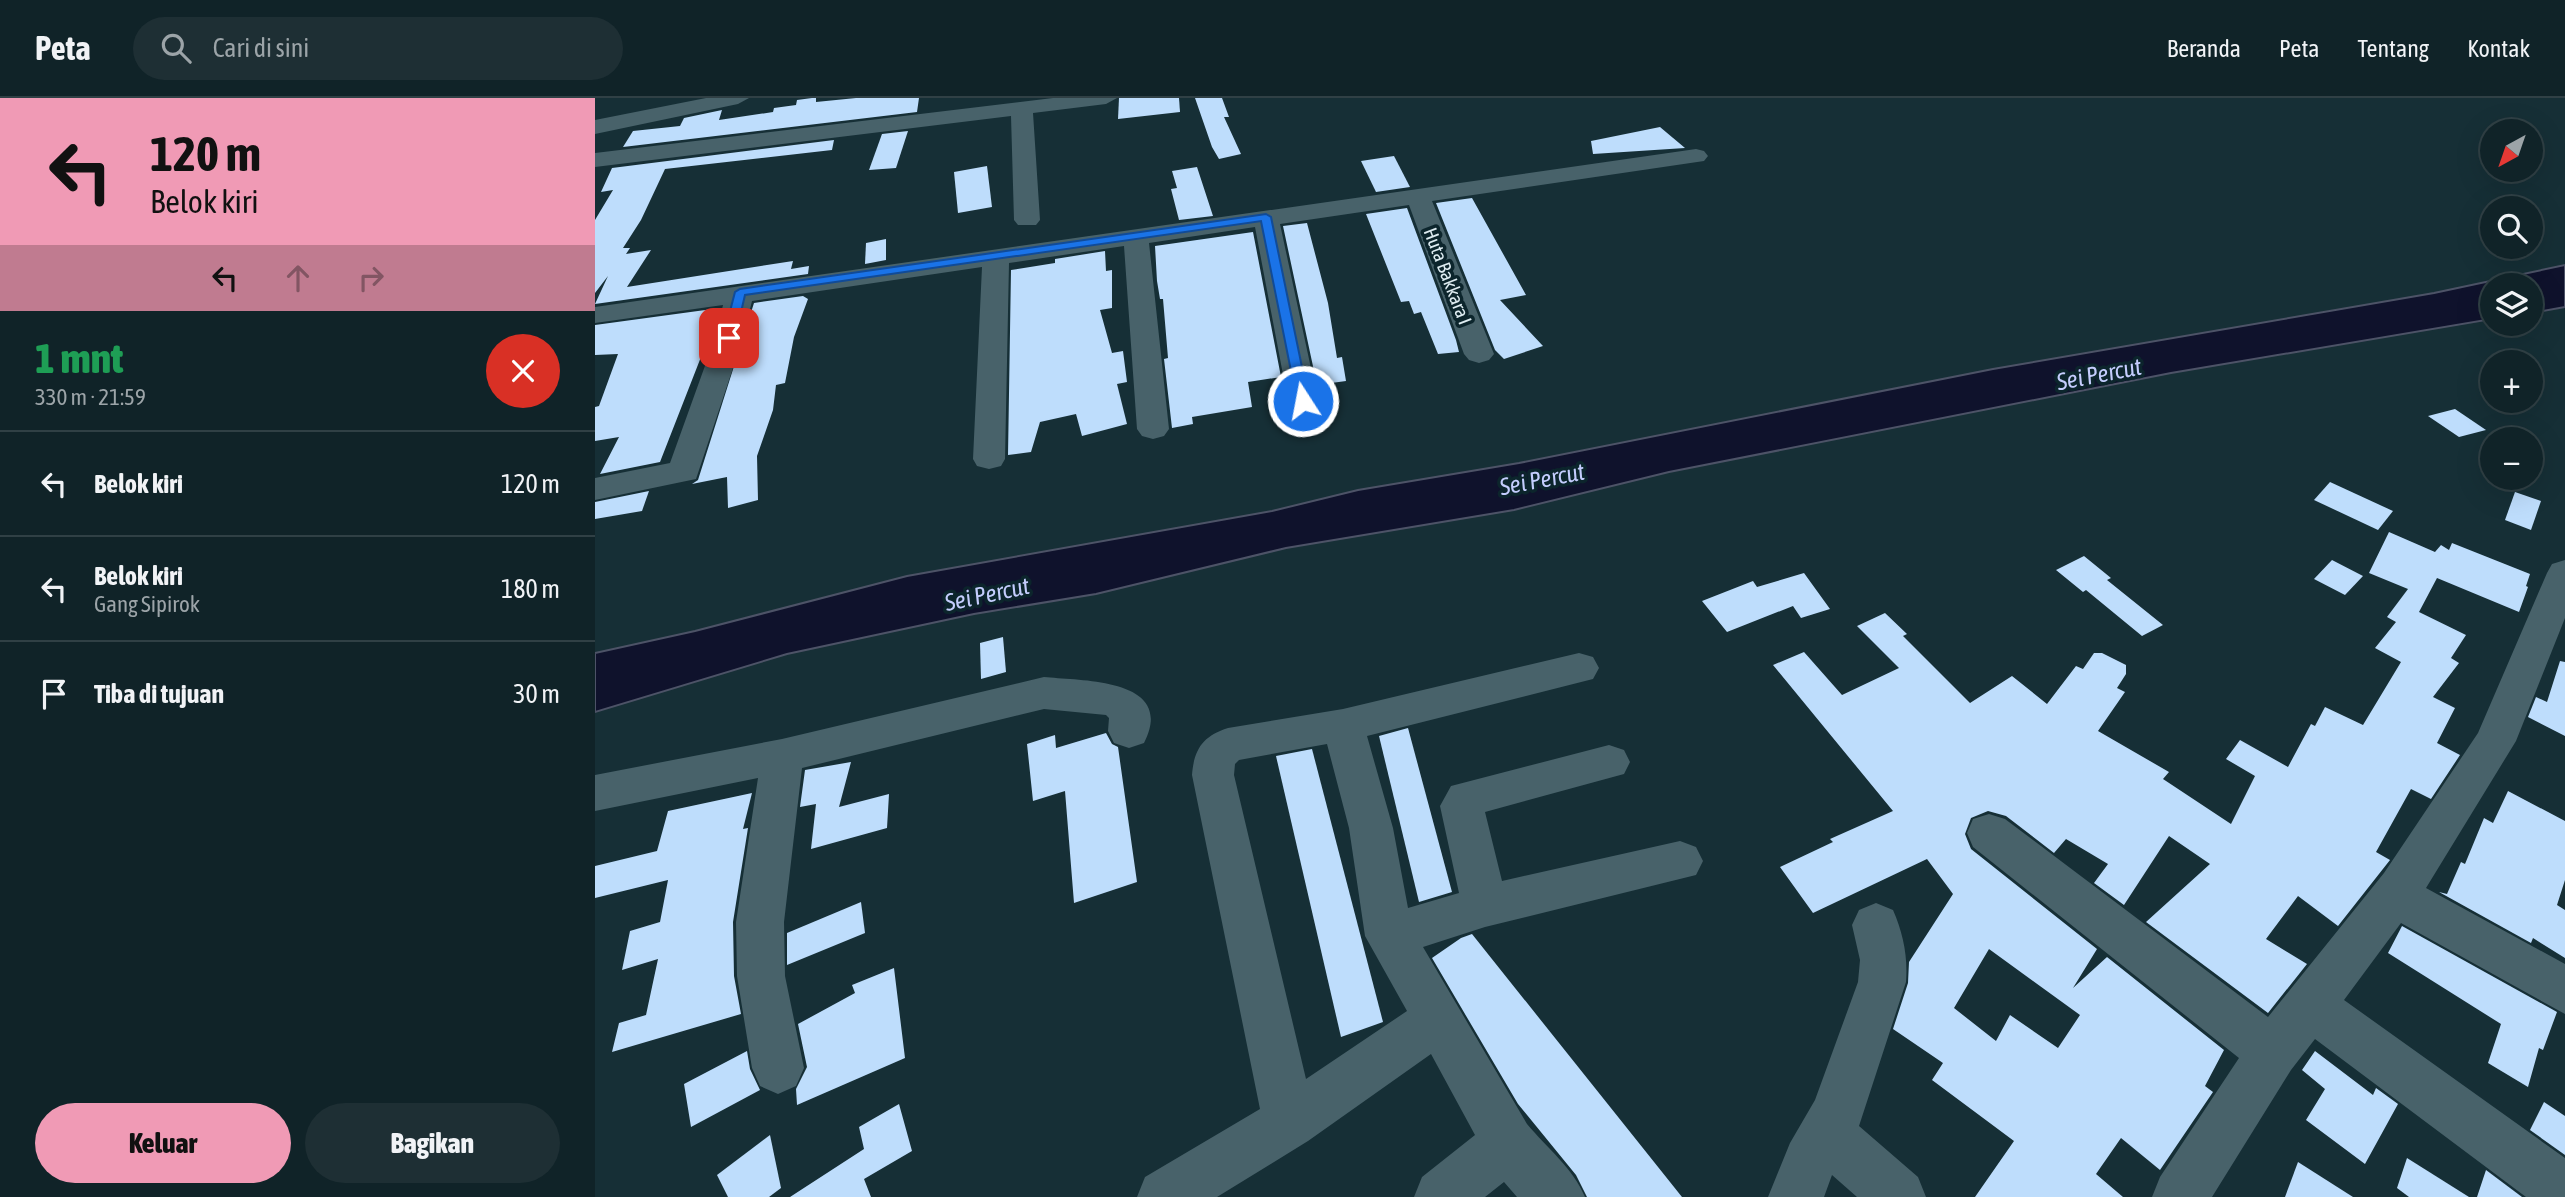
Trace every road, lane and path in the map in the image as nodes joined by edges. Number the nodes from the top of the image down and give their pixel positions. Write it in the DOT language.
graph roads {
  1 [pos="738,98"];
  2 [pos="1106,98"];
  3 [pos="1022,108"];
  4 [pos="595,127"];
  5 [pos="1696,156"];
  6 [pos="603,159"];
  7 [pos="595,181"];
  8 [pos="1418,197"];
  9 [pos="1266,217"];
  10 [pos="1027,220"];
  11 [pos="1136,237"];
  12 [pos="996,256"];
  13 [pos="740,292"];
  14 [pos="595,315"];
  15 [pos="1479,354"];
  16 [pos="1303,401"];
  17 [pos="1153,429"];
  18 [pos="989,458"];
  19 [pos="595,489"];
  20 [pos="2565,573"];
  21 [pos="1579,668"];
  22 [pos="1343,725"];
  23 [pos="1129,731"];
  24 [pos="782,756"];
  25 [pos="1609,762"];
  26 [pos="595,793"];
  27 [pos="1989,833"];
  28 [pos="1680,862"];
  29 [pos="2394,894"];
  30 [pos="1485,906"];
  31 [pos="1876,925"];
  32 [pos="1389,936"];
  33 [pos="2565,989"];
  34 [pos="2310,1005"];
  35 [pos="1439,1018"];
  36 [pos="2273,1052"];
  37 [pos="778,1068"];
  38 [pos="1289,1122"];
  39 [pos="1826,1132"];
  40 [pos="1508,1143"];
  41 [pos="2565,1192"];
  42 [pos="1165,1197"];
  43 [pos="1442,1197"];
  44 [pos="1557,1197"];
  45 [pos="1796,1197"];
  46 [pos="1898,1197"];
  47 [pos="2180,1197"];
  1 -- 4 [label="street"];
  2 -- 3 [label="street"];
  3 -- 6 [label="street"];
  3 -- 10 [label="street"];
  5 -- 8 [label="street"];
  6 -- 7 [label="street"];
  8 -- 9 [label="street"];
  8 -- 15 [label="street, Huta Bakkara I"];
  9 -- 11 [label="street"];
  9 -- 16 [label="street"];
  11 -- 12 [label="street"];
  11 -- 17 [label="street"];
  12 -- 13 [label="street"];
  12 -- 18 [label="street"];
  13 -- 14 [label="street"];
  13 -- 19 [label="street"];
  20 -- 29 [label="street"];
  21 -- 22 [label="street"];
  22 -- 32 [label="street"];
  22 -- 38 [label="street"];
  23 -- 24 [label="street"];
  24 -- 26 [label="street"];
  24 -- 37 [label="street"];
  25 -- 30 [label="street"];
  27 -- 36 [label="street"];
  28 -- 30 [label="street"];
  29 -- 33 [label="street"];
  29 -- 34 [label="street"];
  30 -- 32 [label="street"];
  31 -- 39 [label="street"];
  32 -- 35 [label="street"];
  34 -- 36 [label="street"];
  34 -- 41 [label="street"];
  35 -- 38 [label="street"];
  35 -- 40 [label="street"];
  36 -- 47 [label="street"];
  38 -- 42 [label="street"];
  39 -- 45 [label="street"];
  39 -- 46 [label="street"];
  40 -- 43 [label="street"];
  40 -- 44 [label="street"];
}
